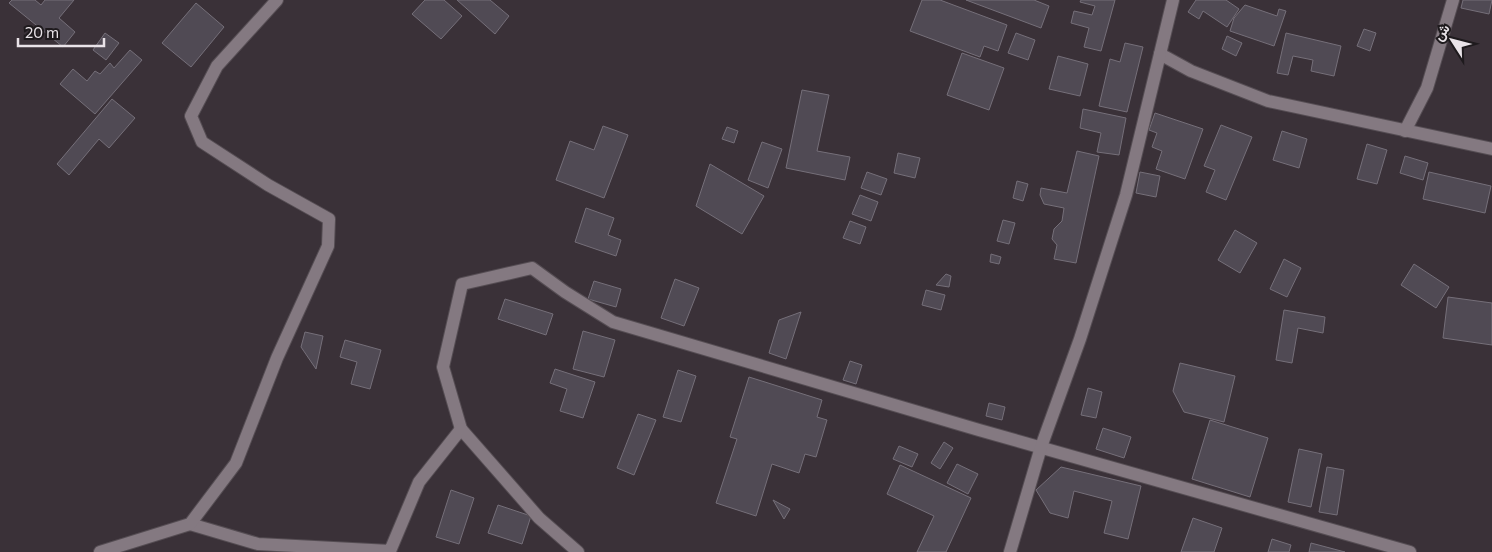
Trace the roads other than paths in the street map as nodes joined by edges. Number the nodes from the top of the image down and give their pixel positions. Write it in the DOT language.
graph roads {
  1 [pos="277,0"];
  2 [pos="1172,0"];
  3 [pos="1453,0"];
  4 [pos="1160,54"];
  5 [pos="1405,131"];
  6 [pos="1492,149"];
  7 [pos="461,428"];
  8 [pos="1041,447"];
  9 [pos="190,524"];
  10 [pos="100,552"];
  11 [pos="578,552"];
  12 [pos="1010,552"];
  13 [pos="1410,552"];
  1 -- 9 [label="street"];
  2 -- 4 [label="street"];
  3 -- 5 [label="street"];
  4 -- 5 [label="street"];
  4 -- 8 [label="street"];
  5 -- 6 [label="street"];
  7 -- 8 [label="street"];
  7 -- 9 [label="street"];
  7 -- 11 [label="street"];
  8 -- 12 [label="street"];
  8 -- 13 [label="street"];
  9 -- 10 [label="street"];
}
